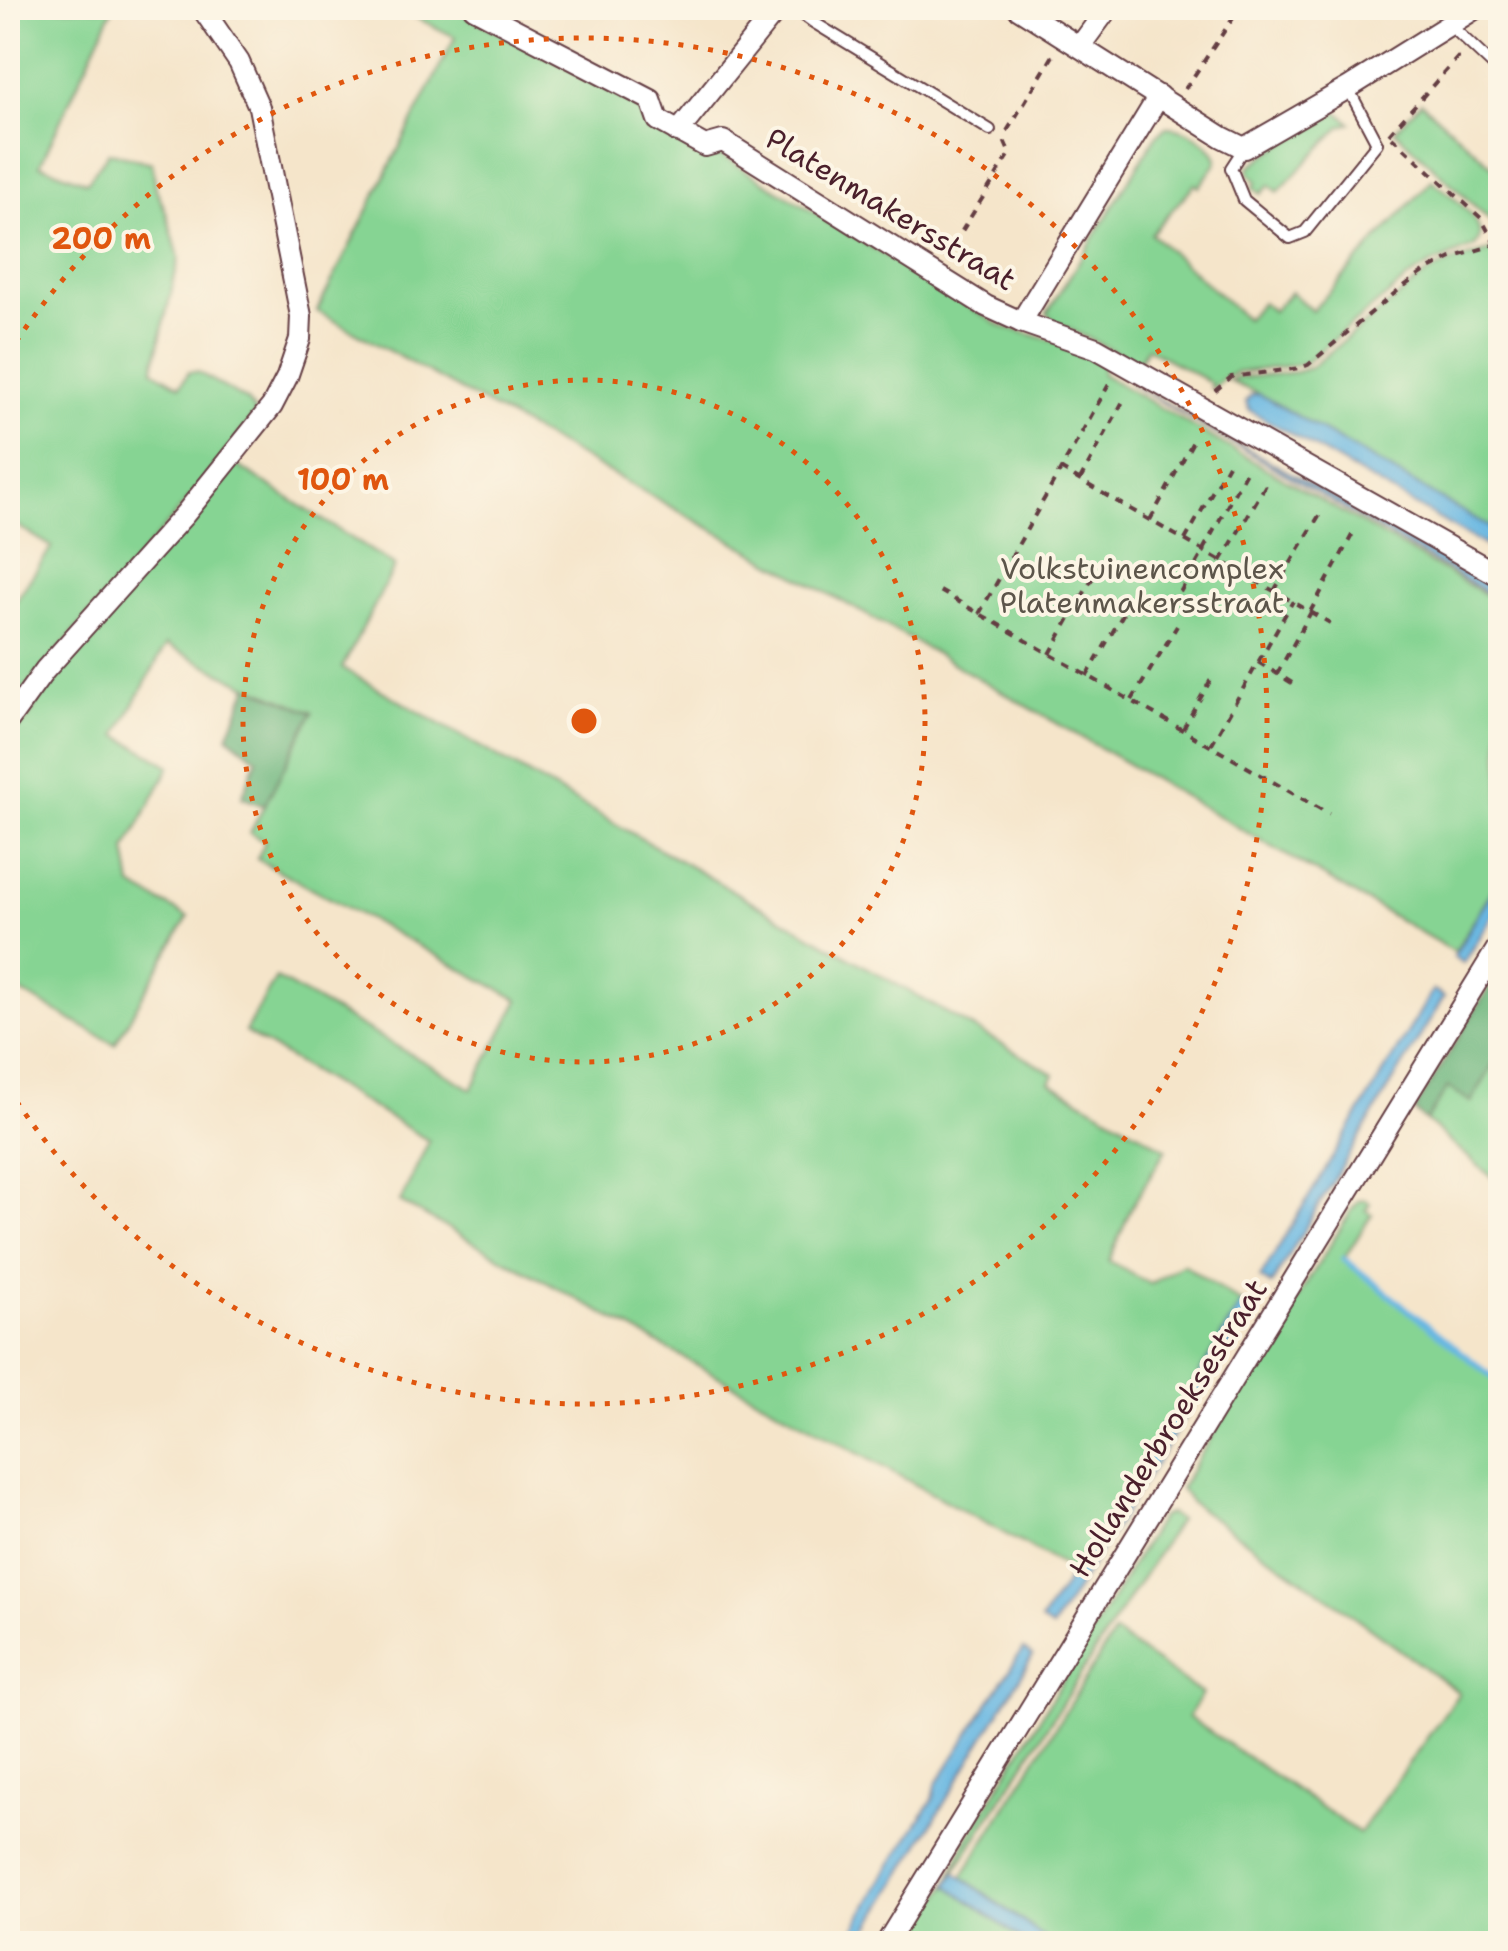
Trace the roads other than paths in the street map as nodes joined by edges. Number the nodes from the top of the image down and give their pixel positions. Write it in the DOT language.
graph roads {
  1 [pos="202,8"];
  2 [pos="474,8"];
  3 [pos="778,8"];
  4 [pos="794,8"];
  5 [pos="1018,8"];
  6 [pos="1108,8"];
  7 [pos="1476,8"];
  8 [pos="1448,23"];
  9 [pos="1072,42"];
  10 [pos="1500,72"];
  11 [pos="1348,88"];
  12 [pos="1167,101"];
  13 [pos="990,130"];
  14 [pos="678,132"];
  15 [pos="1244,148"];
  16 [pos="1021,322"];
  17 [pos="1500,576"];
  18 [pos="8,721"];
  19 [pos="1500,944"];
  20 [pos="886,1944"];
  1 -- 18 [label="street"];
  2 -- 14 [label="street"];
  3 -- 14 [label="street"];
  4 -- 13 [label="lane"];
  5 -- 9 [label="street"];
  6 -- 9 [label="street"];
  7 -- 8 [label="street"];
  8 -- 10 [label="lane"];
  8 -- 11 [label="street"];
  9 -- 12 [label="street"];
  11 -- 15 [label="street"];
  11 -- 15 [label="lane"];
  12 -- 15 [label="street"];
  12 -- 16 [label="street"];
  14 -- 16 [label="street, Platenmakersstraat"];
  16 -- 17 [label="street, Platenmakersstraat"];
  19 -- 20 [label="street, Hollanderbroeksestraat"];
}
